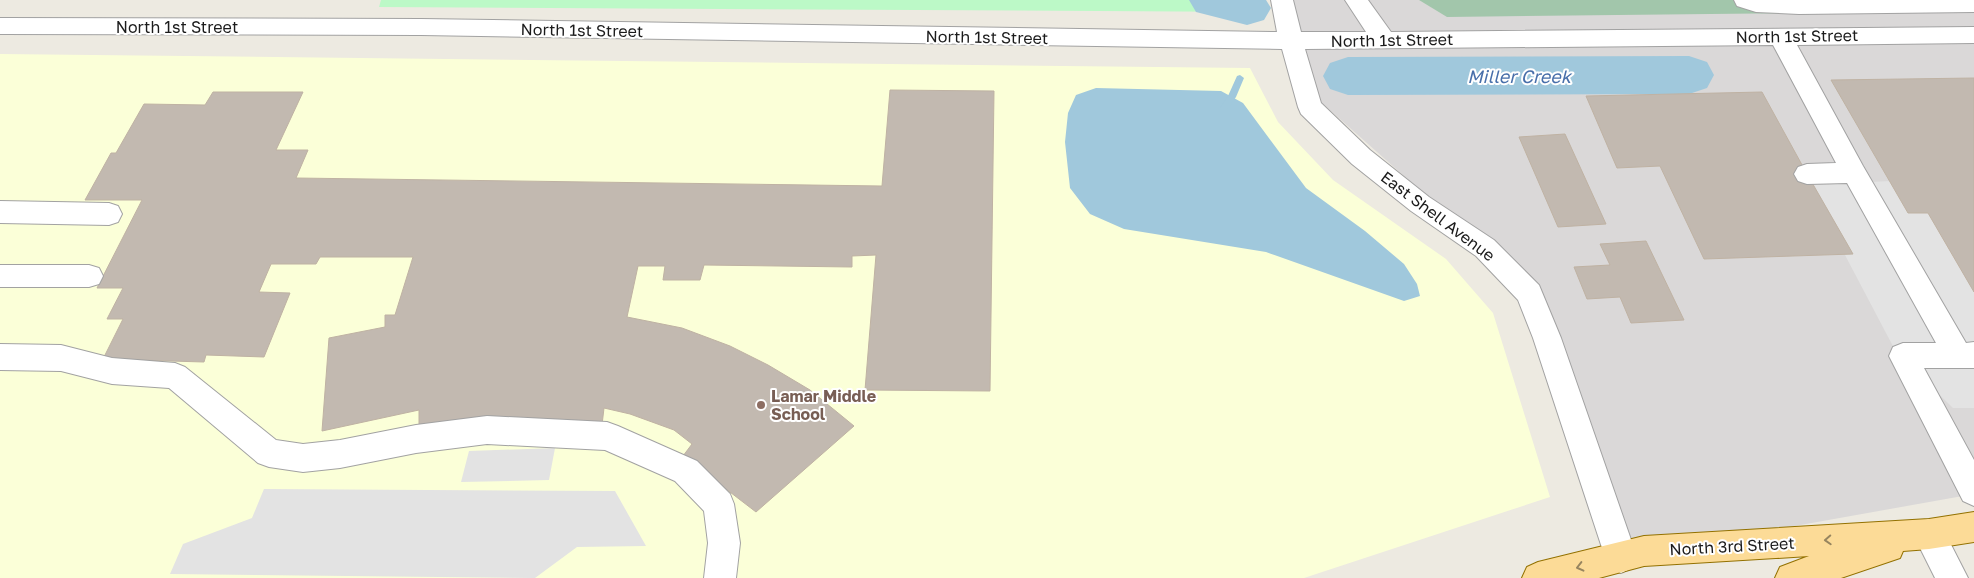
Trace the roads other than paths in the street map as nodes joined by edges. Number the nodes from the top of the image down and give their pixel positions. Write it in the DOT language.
graph roads {
  1 [pos="1282,0"];
  2 [pos="1356,0"];
  3 [pos="1745,0"];
  4 [pos="1974,4"];
  5 [pos="0,26"];
  6 [pos="1974,35"];
  7 [pos="1780,36"];
  8 [pos="1291,41"];
  9 [pos="1385,41"];
  10 [pos="1854,173"];
  11 [pos="1808,174"];
  12 [pos="0,212"];
  13 [pos="109,214"];
  14 [pos="0,276"];
  15 [pos="89,276"];
  16 [pos="1966,355"];
  17 [pos="0,356"];
  18 [pos="1974,491"];
  19 [pos="1974,527"];
  20 [pos="1929,534"];
  21 [pos="1621,557"];
  22 [pos="720,578"];
  23 [pos="1538,578"];
  24 [pos="1791,578"];
  25 [pos="1952,578"];
  1 -- 8 [label="street, East Shell Avenue"];
  2 -- 9 [label="street"];
  3 -- 4 [label="street"];
  5 -- 8 [label="street, North 1st Street"];
  6 -- 7 [label="street, North 1st Street"];
  7 -- 9 [label="street, North 1st Street"];
  7 -- 10 [label="street"];
  8 -- 9 [label="street, North 1st Street"];
  8 -- 21 [label="street, East Shell Avenue"];
  10 -- 11 [label="street"];
  10 -- 16 [label="street"];
  12 -- 13 [label="street"];
  14 -- 15 [label="street"];
  16 -- 18 [label="street"];
  17 -- 22 [label="street"];
  19 -- 20 [label="main road, North 3rd Street"];
  20 -- 21 [label="main road, North 3rd Street, one-way"];
  20 -- 24 [label="main road, North 3rd Street"];
  20 -- 25 [label="street"];
  21 -- 23 [label="main road, North 3rd Street, one-way"];
}
